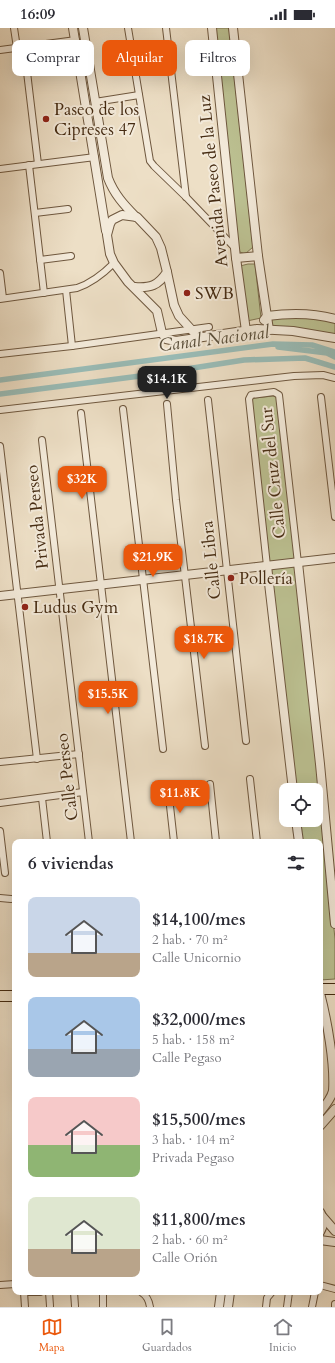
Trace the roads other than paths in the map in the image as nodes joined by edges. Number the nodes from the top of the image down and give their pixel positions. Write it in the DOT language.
graph roads {
  1 [pos="14,28"];
  2 [pos="73,28"];
  3 [pos="83,28"];
  4 [pos="128,28"];
  5 [pos="166,28"];
  6 [pos="212,28"];
  7 [pos="233,28"];
  8 [pos="16,40"];
  9 [pos="76,40"];
  10 [pos="12,49"];
  11 [pos="0,50"];
  12 [pos="27,76"];
  13 [pos="82,76"];
  14 [pos="139,95"];
  15 [pos="95,102"];
  16 [pos="95,157"];
  17 [pos="38,164"];
  18 [pos="29,165"];
  19 [pos="0,169"];
  20 [pos="186,197"];
  21 [pos="68,209"];
  22 [pos="35,214"];
  23 [pos="136,217"];
  24 [pos="107,235"];
  25 [pos="235,248"];
  26 [pos="71,256"];
  27 [pos="258,256"];
  28 [pos="236,258"];
  29 [pos="40,260"];
  30 [pos="114,263"];
  31 [pos="167,272"];
  32 [pos="0,273"];
  33 [pos="135,287"];
  34 [pos="66,290"];
  35 [pos="44,293"];
  36 [pos="2,298"];
  37 [pos="267,316"];
  38 [pos="335,319"];
  39 [pos="209,326"];
  40 [pos="190,329"];
  41 [pos="257,329"];
  42 [pos="269,330"];
  43 [pos="246,331"];
  44 [pos="162,333"];
  45 [pos="199,338"];
  46 [pos="335,338"];
  47 [pos="72,346"];
  48 [pos="0,354"];
  49 [pos="335,378"];
  50 [pos="321,397"];
  51 [pos="208,400"];
  52 [pos="167,404"];
  53 [pos="123,409"];
  54 [pos="0,410"];
  55 [pos="81,413"];
  56 [pos="42,440"];
  57 [pos="0,446"];
  58 [pos="335,518"];
  59 [pos="335,558"];
  60 [pos="298,563"];
  61 [pos="267,566"];
  62 [pos="226,571"];
  63 [pos="185,576"];
  64 [pos="144,580"];
  65 [pos="102,585"];
  66 [pos="59,590"];
  67 [pos="18,594"];
  68 [pos="0,596"];
  69 [pos="246,741"];
  70 [pos="205,746"];
  71 [pos="163,749"];
  72 [pos="79,754"];
  73 [pos="37,759"];
  74 [pos="0,762"];
  75 [pos="250,779"];
  76 [pos="292,783"];
  77 [pos="210,784"];
  78 [pos="168,788"];
  79 [pos="83,792"];
  80 [pos="42,798"];
  81 [pos="0,803"];
  82 [pos="297,827"];
  83 [pos="0,831"];
  84 [pos="47,839"];
  85 [pos="89,839"];
  86 [pos="131,839"];
  87 [pos="174,839"];
  88 [pos="216,839"];
  89 [pos="257,839"];
  90 [pos="299,839"];
  91 [pos="5,873"];
  92 [pos="0,898"];
  93 [pos="11,899"];
  94 [pos="335,924"];
  95 [pos="323,989"];
  96 [pos="335,989"];
  97 [pos="0,996"];
  98 [pos="12,996"];
  99 [pos="323,1006"];
  100 [pos="332,1100"];
  101 [pos="323,1109"];
  102 [pos="332,1112"];
  103 [pos="323,1122"];
  104 [pos="323,1216"];
  105 [pos="335,1231"];
  106 [pos="323,1240"];
  107 [pos="335,1242"];
  108 [pos="12,1284"];
  109 [pos="0,1285"];
  110 [pos="323,1286"];
  111 [pos="335,1289"];
  112 [pos="24,1295"];
  113 [pos="49,1295"];
  114 [pos="74,1295"];
  115 [pos="103,1295"];
  116 [pos="145,1295"];
  117 [pos="221,1295"];
  118 [pos="230,1295"];
  119 [pos="270,1295"];
  120 [pos="289,1295"];
  121 [pos="314,1295"];
  122 [pos="335,1304"];
  123 [pos="50,1306"];
  124 [pos="75,1306"];
  125 [pos="25,1307"];
  126 [pos="103,1307"];
  127 [pos="150,1307"];
  128 [pos="219,1307"];
  129 [pos="228,1307"];
  130 [pos="266,1307"];
  131 [pos="287,1307"];
  132 [pos="312,1307"];
  133 [pos="335,1307"];
  1 -- 8 [label="street"];
  2 -- 9 [label="street"];
  3 -- 15 [label="street"];
  4 -- 14 [label="street"];
  5 -- 20 [label="street"];
  6 -- 25 [label="street, Avenida Paseo de la Luz"];
  7 -- 27 [label="street"];
  10 -- 11 [label="street"];
  12 -- 17 [label="street"];
  13 -- 16 [label="street"];
  14 -- 15 [label="street"];
  14 -- 20 [label="street"];
  15 -- 23 [label="street"];
  16 -- 17 [label="street"];
  16 -- 24 [label="street"];
  17 -- 18 [label="street"];
  18 -- 19 [label="street"];
  18 -- 22 [label="street"];
  20 -- 25 [label="street"];
  21 -- 22 [label="street"];
  22 -- 29 [label="street"];
  23 -- 24 [label="street"];
  23 -- 31 [label="street"];
  24 -- 30 [label="street"];
  25 -- 28 [label="street, Avenida Paseo de la Luz"];
  26 -- 29 [label="street"];
  27 -- 28 [label="street"];
  27 -- 37 [label="street"];
  28 -- 43 [label="street, Avenida Paseo de la Luz"];
  29 -- 35 [label="street"];
  30 -- 33 [label="street"];
  30 -- 34 [label="street"];
  31 -- 33 [label="street"];
  31 -- 40 [label="street"];
  32 -- 36 [label="street"];
  33 -- 44 [label="street"];
  34 -- 35 [label="street"];
  34 -- 47 [label="street"];
  35 -- 36 [label="street"];
  37 -- 38 [label="street"];
  37 -- 41 [label="street"];
  37 -- 42 [label="street"];
  39 -- 40 [label="street"];
  40 -- 44 [label="street"];
  40 -- 45 [label="street"];
  41 -- 42 [label="street"];
  41 -- 43 [label="street"];
  42 -- 46 [label="street"];
  43 -- 45 [label="street"];
  44 -- 45 [label="street"];
  44 -- 47 [label="street"];
  47 -- 48 [label="street"];
  49 -- 54 [label="street"];
  50 -- 58 [label="street"];
  51 -- 62 [label="street, Calle Libra"];
  52 -- 63 [label="street"];
  53 -- 64 [label="street"];
  55 -- 65 [label="street"];
  56 -- 66 [label="street, Privada Perseo"];
  57 -- 67 [label="street"];
  59 -- 60 [label="street"];
  60 -- 61 [label="street"];
  60 -- 61 [label="street, Calle Cruz del Sur"];
  60 -- 94 [label="street, Calle Cruz del Sur"];
  61 -- 62 [label="street"];
  61 -- 76 [label="street, Calle Cruz del Sur"];
  62 -- 63 [label="street"];
  62 -- 69 [label="street, Calle Libra"];
  63 -- 64 [label="street"];
  63 -- 70 [label="street"];
  64 -- 65 [label="street"];
  64 -- 71 [label="street"];
  65 -- 66 [label="street"];
  65 -- 86 [label="street"];
  66 -- 67 [label="street"];
  66 -- 72 [label="street, Calle Perseo"];
  67 -- 68 [label="street"];
  67 -- 73 [label="street"];
  72 -- 73 [label="street"];
  72 -- 79 [label="street, Calle Perseo"];
  73 -- 74 [label="street"];
  75 -- 89 [label="street"];
  77 -- 88 [label="street"];
  78 -- 87 [label="street"];
  79 -- 80 [label="street"];
  79 -- 85 [label="street, Calle Perseo"];
  80 -- 81 [label="street"];
  80 -- 84 [label="street"];
  82 -- 90 [label="street"];
  83 -- 91 [label="street"];
  92 -- 93 [label="street"];
  95 -- 96 [label="main road"];
  97 -- 98 [label="main road"];
  99 -- 100 [label="street"];
  100 -- 101 [label="street"];
  102 -- 103 [label="street"];
  104 -- 105 [label="street"];
  106 -- 107 [label="street"];
  108 -- 109 [label="street"];
  110 -- 111 [label="street"];
  112 -- 125 [label="street"];
  113 -- 123 [label="street"];
  114 -- 124 [label="street"];
  115 -- 126 [label="street"];
  116 -- 127 [label="street"];
  117 -- 128 [label="street"];
  118 -- 129 [label="street"];
  119 -- 130 [label="street"];
  120 -- 131 [label="street"];
  121 -- 132 [label="street"];
  122 -- 133 [label="street"];
}
